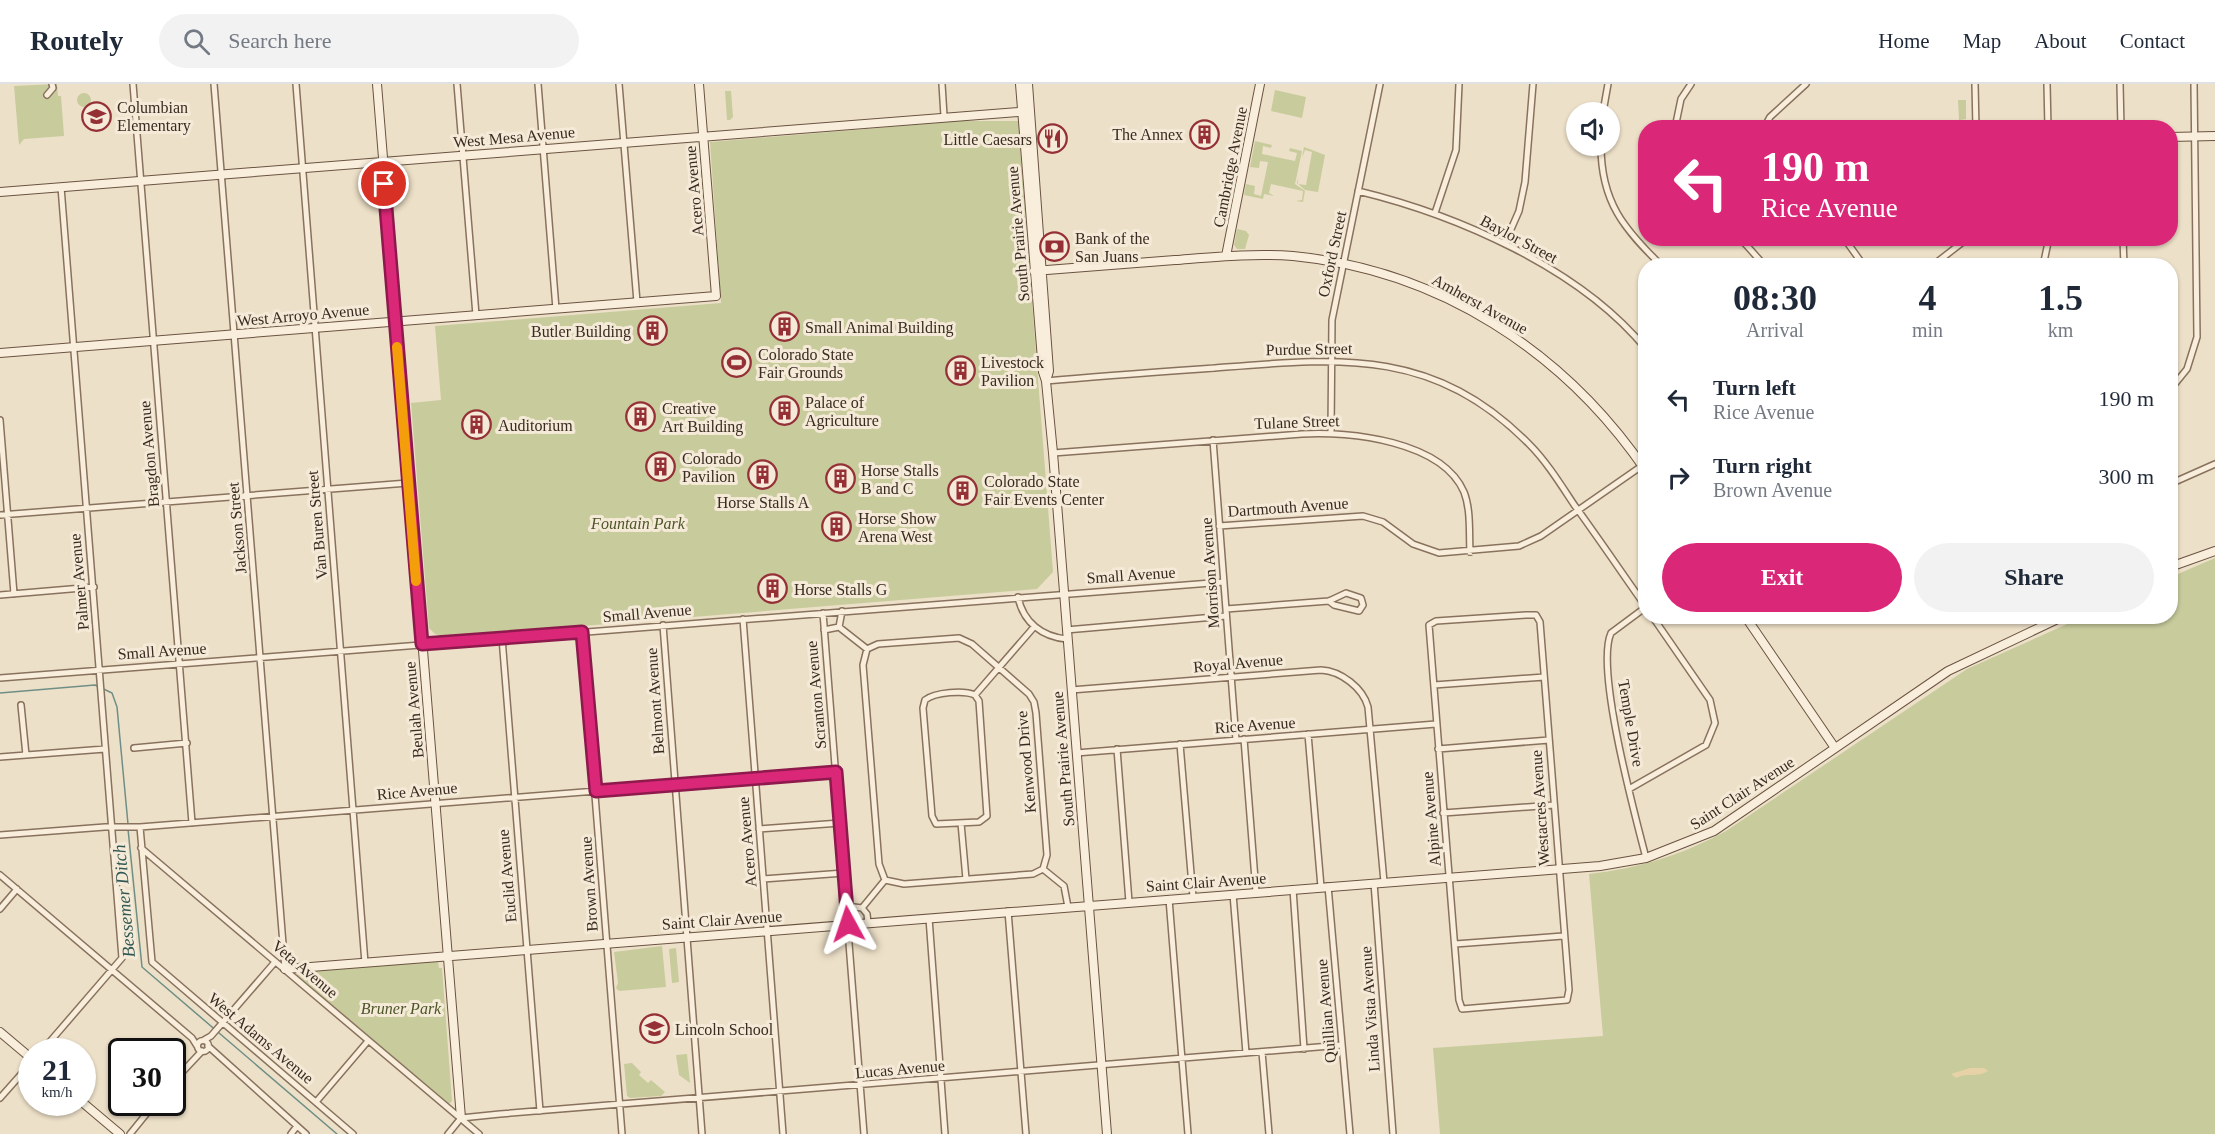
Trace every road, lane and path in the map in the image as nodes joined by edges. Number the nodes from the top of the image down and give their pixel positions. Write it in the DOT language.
graph roads {
  1 [pos="52,84"];
  2 [pos="133,84"];
  3 [pos="214,84"];
  4 [pos="296,84"];
  5 [pos="377,84"];
  6 [pos="457,84"];
  7 [pos="538,84"];
  8 [pos="619,84"];
  9 [pos="699,84"];
  10 [pos="942,84"];
  11 [pos="1020,84"];
  12 [pos="1028,84"];
  13 [pos="1260,84"];
  14 [pos="1380,84"];
  15 [pos="1459,84"];
  16 [pos="1533,84"];
  17 [pos="1608,84"];
  18 [pos="1691,84"];
  19 [pos="1806,84"];
  20 [pos="1975,84"];
  21 [pos="2047,84"];
  22 [pos="2120,84"];
  23 [pos="2194,84"];
  24 [pos="47,95"];
  25 [pos="1605,102"];
  26 [pos="1026,111"];
  27 [pos="944,116"];
  28 [pos="1677,120"];
  29 [pos="1768,120"];
  30 [pos="1976,120"];
  31 [pos="2048,120"];
  32 [pos="2121,120"];
  33 [pos="703,135"];
  34 [pos="2194,136"];
  35 [pos="2215,136"];
  36 [pos="2178,137"];
  37 [pos="623,142"];
  38 [pos="543,148"];
  39 [pos="462,155"];
  40 [pos="1602,156"];
  41 [pos="382,161"];
  42 [pos="302,168"];
  43 [pos="221,174"];
  44 [pos="141,180"];
  45 [pos="61,187"];
  46 [pos="1358,191"];
  47 [pos="0,192"];
  48 [pos="1435,213"];
  49 [pos="1638,241"];
  50 [pos="1505,243"];
  51 [pos="1643,246"];
  52 [pos="1747,246"];
  53 [pos="1958,246"];
  54 [pos="1226,256"];
  55 [pos="1654,258"];
  56 [pos="1758,258"];
  57 [pos="1942,258"];
  58 [pos="1345,264"];
  59 [pos="1038,271"];
  60 [pos="716,296"];
  61 [pos="637,302"];
  62 [pos="556,309"];
  63 [pos="476,315"];
  64 [pos="395,322"];
  65 [pos="315,328"];
  66 [pos="236,334"];
  67 [pos="153,341"];
  68 [pos="1638,342"];
  69 [pos="75,347"];
  70 [pos="0,353"];
  71 [pos="1332,360"];
  72 [pos="2178,380"];
  73 [pos="1047,381"];
  74 [pos="0,420"];
  75 [pos="1330,432"];
  76 [pos="1213,440"];
  77 [pos="1053,453"];
  78 [pos="1638,459"];
  79 [pos="2215,464"];
  80 [pos="1638,470"];
  81 [pos="2178,480"];
  82 [pos="408,483"];
  83 [pos="328,489"];
  84 [pos="248,496"];
  85 [pos="167,502"];
  86 [pos="86,508"];
  87 [pos="1578,510"];
  88 [pos="0,515"];
  89 [pos="7,515"];
  90 [pos="1220,526"];
  91 [pos="2215,551"];
  92 [pos="1470,552"];
  93 [pos="2178,564"];
  94 [pos="1224,582"];
  95 [pos="94,587"];
  96 [pos="14,594"];
  97 [pos="1064,594"];
  98 [pos="0,595"];
  99 [pos="1638,596"];
  100 [pos="1018,597"];
  101 [pos="1329,601"];
  102 [pos="1226,609"];
  103 [pos="842,611"];
  104 [pos="823,613"];
  105 [pos="1638,613"];
  106 [pos="1536,615"];
  107 [pos="1226,616"];
  108 [pos="743,619"];
  109 [pos="1658,624"];
  110 [pos="1750,624"];
  111 [pos="2047,624"];
  112 [pos="663,625"];
  113 [pos="839,627"];
  114 [pos="1034,627"];
  115 [pos="824,630"];
  116 [pos="1066,630"];
  117 [pos="582,632"];
  118 [pos="502,638"];
  119 [pos="1067,639"];
  120 [pos="422,644"];
  121 [pos="867,650"];
  122 [pos="341,651"];
  123 [pos="261,657"];
  124 [pos="181,663"];
  125 [pos="999,668"];
  126 [pos="99,670"];
  127 [pos="1231,677"];
  128 [pos="1544,677"];
  129 [pos="0,678"];
  130 [pos="1434,685"];
  131 [pos="1071,690"];
  132 [pos="975,695"];
  133 [pos="21,705"];
  134 [pos="1436,724"];
  135 [pos="1371,729"];
  136 [pos="1308,734"];
  137 [pos="1244,739"];
  138 [pos="1236,740"];
  139 [pos="1549,740"];
  140 [pos="187,743"];
  141 [pos="1180,744"];
  142 [pos="134,748"];
  143 [pos="1438,748"];
  144 [pos="1835,748"];
  145 [pos="105,749"];
  146 [pos="1117,749"];
  147 [pos="1076,753"];
  148 [pos="26,755"];
  149 [pos="0,757"];
  150 [pos="836,772"];
  151 [pos="755,778"];
  152 [pos="675,784"];
  153 [pos="1629,789"];
  154 [pos="596,791"];
  155 [pos="514,797"];
  156 [pos="435,804"];
  157 [pos="1554,805"];
  158 [pos="354,810"];
  159 [pos="1443,813"];
  160 [pos="274,815"];
  161 [pos="192,823"];
  162 [pos="840,823"];
  163 [pos="961,823"];
  164 [pos="112,827"];
  165 [pos="140,827"];
  166 [pos="759,829"];
  167 [pos="0,835"];
  168 [pos="141,848"];
  169 [pos="1646,858"];
  170 [pos="1044,868"];
  171 [pos="1558,868"];
  172 [pos="844,873"];
  173 [pos="0,875"];
  174 [pos="1450,877"];
  175 [pos="763,879"];
  176 [pos="966,879"];
  177 [pos="885,880"];
  178 [pos="1384,882"];
  179 [pos="1374,883"];
  180 [pos="1324,887"];
  181 [pos="17,889"];
  182 [pos="1293,889"];
  183 [pos="1256,892"];
  184 [pos="1233,894"];
  185 [pos="1192,897"];
  186 [pos="1169,899"];
  187 [pos="1129,902"];
  188 [pos="1088,905"];
  189 [pos="846,906"];
  190 [pos="1068,907"];
  191 [pos="862,908"];
  192 [pos="0,909"];
  193 [pos="1008,912"];
  194 [pos="929,918"];
  195 [pos="868,922"];
  196 [pos="848,924"];
  197 [pos="767,930"];
  198 [pos="1563,936"];
  199 [pos="688,937"];
  200 [pos="607,944"];
  201 [pos="1455,944"];
  202 [pos="527,950"];
  203 [pos="446,957"];
  204 [pos="276,962"];
  205 [pos="365,963"];
  206 [pos="285,969"];
  207 [pos="111,971"];
  208 [pos="1462,1009"];
  209 [pos="220,1025"];
  210 [pos="0,1032"];
  211 [pos="53,1038"];
  212 [pos="368,1041"];
  213 [pos="205,1044"];
  214 [pos="1342,1046"];
  215 [pos="18,1048"];
  216 [pos="1304,1049"];
  217 [pos="1262,1052"];
  218 [pos="1246,1053"];
  219 [pos="1182,1058"];
  220 [pos="186,1067"];
  221 [pos="1101,1067"];
  222 [pos="1021,1072"];
  223 [pos="18,1077"];
  224 [pos="941,1079"];
  225 [pos="860,1085"];
  226 [pos="780,1092"];
  227 [pos="0,1098"];
  228 [pos="700,1099"];
  229 [pos="316,1102"];
  230 [pos="620,1105"];
  231 [pos="540,1111"];
  232 [pos="96,1114"];
  233 [pos="145,1116"];
  234 [pos="460,1118"];
  235 [pos="297,1126"];
  236 [pos="120,1134"];
  237 [pos="130,1134"];
  238 [pos="291,1134"];
  239 [pos="306,1134"];
  240 [pos="353,1134"];
  241 [pos="448,1134"];
  242 [pos="479,1134"];
  243 [pos="622,1134"];
  244 [pos="702,1134"];
  245 [pos="783,1134"];
  246 [pos="864,1134"];
  247 [pos="945,1134"];
  248 [pos="1026,1134"];
  249 [pos="1107,1134"];
  250 [pos="1188,1134"];
  251 [pos="1269,1134"];
  252 [pos="1350,1134"];
  253 [pos="1393,1134"];
  1 -- 24 [label="street"];
  2 -- 44 [label="street, Bragdon Avenue"];
  3 -- 43 [label="street, Jackson Street"];
  4 -- 42 [label="street, Van Buren Street"];
  5 -- 41 [label="street, Beulah Avenue"];
  6 -- 39 [label="street"];
  7 -- 38 [label="street"];
  8 -- 37 [label="street"];
  9 -- 33 [label="street, Acero Avenue"];
  10 -- 27 [label="street"];
  11 -- 26 [label="street, South Prairie Avenue"];
  12 -- 26 [label="street, South Prairie Avenue"];
  13 -- 54 [label="street, Cambridge Avenue"];
  14 -- 46 [label="street, Oxford Street"];
  15 -- 48 [label="street"];
  16 -- 50 [label="street"];
  17 -- 25 [label="street"];
  18 -- 28 [label="street"];
  19 -- 29 [label="street"];
  20 -- 30 [label="street"];
  21 -- 31 [label="street"];
  22 -- 32 [label="street"];
  23 -- 34 [label="street"];
  26 -- 27 [label="street, West Mesa Avenue"];
  26 -- 59 [label="street, South Prairie Avenue"];
  27 -- 33 [label="street, West Mesa Avenue"];
  33 -- 37 [label="street, West Mesa Avenue"];
  33 -- 60 [label="street, Acero Avenue"];
  34 -- 35 [label="street"];
  34 -- 36 [label="street"];
  34 -- 72 [label="street"];
  37 -- 38 [label="street, West Mesa Avenue"];
  37 -- 61 [label="street"];
  38 -- 39 [label="street, West Mesa Avenue"];
  38 -- 62 [label="street"];
  39 -- 41 [label="street, West Mesa Avenue"];
  39 -- 63 [label="street"];
  40 -- 49 [label="street"];
  41 -- 42 [label="street, West Mesa Avenue"];
  41 -- 64 [label="street, Beulah Avenue"];
  42 -- 43 [label="street, West Mesa Avenue"];
  42 -- 65 [label="street, Van Buren Street"];
  43 -- 44 [label="street, West Mesa Avenue"];
  43 -- 66 [label="street, Jackson Street"];
  44 -- 45 [label="street, West Mesa Avenue"];
  44 -- 67 [label="street, Bragdon Avenue"];
  45 -- 47 [label="street, West Mesa Avenue"];
  45 -- 69 [label="street, Palmer Avenue"];
  46 -- 48 [label="street, Baylor Street"];
  46 -- 58 [label="street, Oxford Street"];
  48 -- 50 [label="street, Baylor Street"];
  50 -- 68 [label="street, Baylor Street"];
  51 -- 55 [label="street"];
  52 -- 56 [label="street"];
  53 -- 57 [label="street"];
  54 -- 58 [label="street, Amherst Avenue"];
  54 -- 59 [label="street, Amherst Avenue"];
  58 -- 71 [label="street, Oxford Street"];
  58 -- 78 [label="street, Amherst Avenue"];
  59 -- 73 [label="street, South Prairie Avenue"];
  60 -- 61 [label="street, West Arroyo Avenue"];
  61 -- 62 [label="street, West Arroyo Avenue"];
  62 -- 63 [label="street, West Arroyo Avenue"];
  63 -- 64 [label="street, West Arroyo Avenue"];
  64 -- 65 [label="street, West Arroyo Avenue"];
  64 -- 82 [label="street, Beulah Avenue"];
  65 -- 66 [label="street, West Arroyo Avenue"];
  65 -- 83 [label="street, Van Buren Street"];
  66 -- 67 [label="street, West Arroyo Avenue"];
  66 -- 84 [label="street, Jackson Street"];
  67 -- 69 [label="street, West Arroyo Avenue"];
  67 -- 85 [label="street, Bragdon Avenue"];
  69 -- 70 [label="street, West Arroyo Avenue"];
  69 -- 86 [label="street, Palmer Avenue"];
  71 -- 73 [label="street, Purdue Street"];
  71 -- 75 [label="street, Oxford Street"];
  71 -- 87 [label="street, Purdue Street"];
  73 -- 77 [label="street, South Prairie Avenue"];
  74 -- 89 [label="street"];
  75 -- 76 [label="street, Tulane Street"];
  75 -- 92 [label="street, Tulane Street"];
  76 -- 77 [label="street, Tulane Street"];
  76 -- 90 [label="street, Morrison Avenue"];
  77 -- 97 [label="street, South Prairie Avenue"];
  79 -- 81 [label="street"];
  80 -- 87 [label="street, Dartmouth Avenue"];
  82 -- 83 [label="street"];
  82 -- 120 [label="street, Beulah Avenue"];
  83 -- 84 [label="street"];
  83 -- 122 [label="street, Van Buren Street"];
  84 -- 85 [label="street"];
  84 -- 123 [label="street, Jackson Street"];
  85 -- 86 [label="street"];
  85 -- 124 [label="street, Bragdon Avenue"];
  86 -- 89 [label="street"];
  86 -- 95 [label="street, Palmer Avenue"];
  87 -- 92 [label="street, Dartmouth Avenue"];
  87 -- 99 [label="street, Purdue Street"];
  88 -- 89 [label="street"];
  89 -- 96 [label="street"];
  90 -- 92 [label="street, Dartmouth Avenue"];
  90 -- 94 [label="street, Morrison Avenue"];
  91 -- 93 [label="street"];
  94 -- 97 [label="street, Small Avenue"];
  94 -- 102 [label="street, Morrison Avenue"];
  95 -- 96 [label="street"];
  95 -- 126 [label="street, Palmer Avenue"];
  96 -- 98 [label="street"];
  97 -- 100 [label="street, Small Avenue"];
  97 -- 116 [label="street, South Prairie Avenue"];
  100 -- 103 [label="street, Small Avenue"];
  100 -- 114 [label="street"];
  101 -- 101 [label="street"];
  101 -- 102 [label="street"];
  102 -- 107 [label="street, Morrison Avenue"];
  103 -- 104 [label="street, Small Avenue"];
  103 -- 113 [label="street"];
  104 -- 108 [label="street, Small Avenue"];
  104 -- 115 [label="street, Scranton Avenue"];
  105 -- 153 [label="street, Temple Drive"];
  106 -- 128 [label="street, Westacres Avenue"];
  106 -- 130 [label="street, Alpine Avenue"];
  107 -- 116 [label="street"];
  107 -- 127 [label="street, Morrison Avenue"];
  108 -- 112 [label="street, Small Avenue"];
  108 -- 151 [label="street, Acero Avenue"];
  109 -- 153 [label="street"];
  110 -- 144 [label="street"];
  111 -- 144 [label="street, Saint Clair Avenue"];
  112 -- 117 [label="street, Small Avenue"];
  112 -- 152 [label="street, Belmont Avenue"];
  113 -- 115 [label="street"];
  113 -- 121 [label="street"];
  114 -- 119 [label="street"];
  114 -- 125 [label="street"];
  115 -- 150 [label="street, Scranton Avenue"];
  116 -- 119 [label="street, South Prairie Avenue"];
  117 -- 118 [label="street, Small Avenue"];
  117 -- 154 [label="street, Brown Avenue"];
  118 -- 120 [label="street, Small Avenue"];
  118 -- 155 [label="street, Euclid Avenue"];
  119 -- 131 [label="street, South Prairie Avenue"];
  120 -- 122 [label="street, Small Avenue"];
  120 -- 156 [label="street, Beulah Avenue"];
  121 -- 125 [label="street, Kenwood Drive"];
  121 -- 177 [label="street"];
  122 -- 123 [label="street, Small Avenue"];
  122 -- 158 [label="street, Van Buren Street"];
  123 -- 124 [label="street, Small Avenue"];
  123 -- 160 [label="street, Jackson Street"];
  124 -- 126 [label="street, Small Avenue"];
  124 -- 140 [label="street, Bragdon Avenue"];
  125 -- 132 [label="street"];
  125 -- 170 [label="street, Kenwood Drive"];
  126 -- 129 [label="street, Small Avenue"];
  126 -- 145 [label="street, Palmer Avenue"];
  127 -- 131 [label="street, Royal Avenue"];
  127 -- 135 [label="street, Royal Avenue"];
  127 -- 138 [label="street, Morrison Avenue"];
  128 -- 130 [label="street"];
  128 -- 139 [label="street, Westacres Avenue"];
  130 -- 134 [label="street, Alpine Avenue"];
  131 -- 147 [label="street, South Prairie Avenue"];
  132 -- 163 [label="street"];
  132 -- 163 [label="street"];
  133 -- 148 [label="street"];
  134 -- 135 [label="street, Rice Avenue"];
  134 -- 143 [label="street, Alpine Avenue"];
  135 -- 136 [label="street, Rice Avenue"];
  135 -- 178 [label="street, Royal Avenue"];
  136 -- 137 [label="street, Rice Avenue"];
  136 -- 180 [label="street, Quillian Avenue"];
  137 -- 138 [label="street, Rice Avenue"];
  137 -- 183 [label="street"];
  138 -- 141 [label="street, Rice Avenue"];
  139 -- 143 [label="street"];
  139 -- 157 [label="street, Westacres Avenue"];
  140 -- 142 [label="street"];
  140 -- 161 [label="street, Bragdon Avenue"];
  141 -- 146 [label="street, Rice Avenue"];
  141 -- 185 [label="street"];
  143 -- 159 [label="street, Alpine Avenue"];
  144 -- 169 [label="street, Saint Clair Avenue"];
  145 -- 148 [label="street"];
  145 -- 164 [label="street, Palmer Avenue"];
  146 -- 147 [label="street, Rice Avenue"];
  146 -- 187 [label="street"];
  147 -- 188 [label="street, South Prairie Avenue"];
  148 -- 149 [label="street"];
  150 -- 151 [label="street, Rice Avenue"];
  150 -- 162 [label="street, Scranton Avenue"];
  151 -- 152 [label="street, Rice Avenue"];
  151 -- 166 [label="street, Acero Avenue"];
  152 -- 154 [label="street, Rice Avenue"];
  152 -- 199 [label="street, Belmont Avenue"];
  153 -- 169 [label="street, Temple Drive"];
  154 -- 155 [label="street, Rice Avenue"];
  154 -- 200 [label="street, Brown Avenue"];
  155 -- 156 [label="street, Rice Avenue"];
  155 -- 202 [label="street, Euclid Avenue"];
  156 -- 158 [label="street, Rice Avenue"];
  156 -- 203 [label="street, Beulah Avenue"];
  157 -- 159 [label="street"];
  157 -- 171 [label="street, Westacres Avenue"];
  158 -- 160 [label="street, Rice Avenue"];
  158 -- 205 [label="street, Van Buren Street"];
  159 -- 174 [label="street, Alpine Avenue"];
  160 -- 161 [label="street, Rice Avenue"];
  160 -- 206 [label="street, Jackson Street"];
  161 -- 165 [label="street, Rice Avenue"];
  162 -- 166 [label="street"];
  162 -- 172 [label="street, Scranton Avenue"];
  163 -- 176 [label="street"];
  164 -- 165 [label="street, Rice Avenue"];
  164 -- 167 [label="street, Rice Avenue"];
  164 -- 207 [label="street, Palmer Avenue"];
  165 -- 168 [label="street"];
  166 -- 175 [label="street, Acero Avenue"];
  168 -- 204 [label="street, Veta Avenue"];
  168 -- 209 [label="street, West Adams Avenue"];
  169 -- 171 [label="street, Saint Clair Avenue"];
  170 -- 176 [label="street"];
  170 -- 190 [label="street"];
  171 -- 174 [label="street, Saint Clair Avenue"];
  171 -- 198 [label="street, Westacres Avenue"];
  172 -- 175 [label="street"];
  172 -- 189 [label="street, Scranton Avenue"];
  173 -- 181 [label="street"];
  174 -- 178 [label="street, Saint Clair Avenue"];
  174 -- 201 [label="street, Alpine Avenue"];
  175 -- 197 [label="street, Acero Avenue"];
  176 -- 177 [label="street"];
  177 -- 191 [label="street"];
  178 -- 179 [label="street, Saint Clair Avenue"];
  179 -- 180 [label="street, Saint Clair Avenue"];
  179 -- 253 [label="street, Linda Vista Avenue"];
  180 -- 182 [label="street, Saint Clair Avenue"];
  180 -- 214 [label="street, Quillian Avenue"];
  181 -- 192 [label="street"];
  181 -- 207 [label="street"];
  182 -- 183 [label="street, Saint Clair Avenue"];
  182 -- 216 [label="street"];
  183 -- 184 [label="street, Saint Clair Avenue"];
  184 -- 185 [label="street, Saint Clair Avenue"];
  184 -- 218 [label="street"];
  185 -- 186 [label="street, Saint Clair Avenue"];
  186 -- 187 [label="street, Saint Clair Avenue"];
  186 -- 219 [label="street"];
  187 -- 188 [label="street, Saint Clair Avenue"];
  188 -- 190 [label="street, Saint Clair Avenue"];
  188 -- 221 [label="street, South Prairie Avenue"];
  189 -- 191 [label="street"];
  189 -- 196 [label="street, Scranton Avenue"];
  190 -- 193 [label="street, Saint Clair Avenue"];
  191 -- 195 [label="street"];
  193 -- 194 [label="street, Saint Clair Avenue"];
  193 -- 222 [label="street"];
  194 -- 195 [label="street, Saint Clair Avenue"];
  194 -- 224 [label="street"];
  195 -- 196 [label="street, Saint Clair Avenue"];
  196 -- 197 [label="street, Saint Clair Avenue"];
  196 -- 225 [label="street, Scranton Avenue"];
  197 -- 199 [label="street, Saint Clair Avenue"];
  197 -- 226 [label="street, Acero Avenue"];
  198 -- 201 [label="street"];
  198 -- 208 [label="street, Westacres Avenue"];
  199 -- 200 [label="street, Saint Clair Avenue"];
  199 -- 228 [label="street, Belmont Avenue"];
  200 -- 202 [label="street, Saint Clair Avenue"];
  200 -- 230 [label="street, Brown Avenue"];
  201 -- 208 [label="street, Alpine Avenue"];
  202 -- 203 [label="street, Saint Clair Avenue"];
  202 -- 231 [label="street, Euclid Avenue"];
  203 -- 205 [label="street, Saint Clair Avenue"];
  203 -- 234 [label="street, Beulah Avenue"];
  204 -- 206 [label="street, Veta Avenue"];
  204 -- 209 [label="street"];
  205 -- 206 [label="street, Saint Clair Avenue"];
  206 -- 212 [label="street, Veta Avenue"];
  207 -- 211 [label="street, Palmer Avenue"];
  207 -- 213 [label="street"];
  209 -- 213 [label="street"];
  209 -- 229 [label="street, West Adams Avenue"];
  210 -- 215 [label="street"];
  212 -- 229 [label="street"];
  212 -- 234 [label="street, Veta Avenue"];
  213 -- 220 [label="street"];
  213 -- 235 [label="street"];
  214 -- 216 [label="street, Lucas Avenue"];
  214 -- 252 [label="street, Quillian Avenue"];
  216 -- 217 [label="street, Lucas Avenue"];
  217 -- 218 [label="street, Lucas Avenue"];
  217 -- 251 [label="street"];
  218 -- 219 [label="street, Lucas Avenue"];
  219 -- 221 [label="street, Lucas Avenue"];
  219 -- 250 [label="street"];
  221 -- 222 [label="street, Lucas Avenue"];
  221 -- 249 [label="street, South Prairie Avenue"];
  222 -- 224 [label="street, Lucas Avenue"];
  222 -- 248 [label="street"];
  223 -- 227 [label="street"];
  224 -- 225 [label="street, Lucas Avenue"];
  224 -- 247 [label="street"];
  225 -- 226 [label="street, Lucas Avenue"];
  225 -- 246 [label="street, Scranton Avenue"];
  226 -- 228 [label="street, Lucas Avenue"];
  226 -- 245 [label="street, Acero Avenue"];
  228 -- 230 [label="street, Lucas Avenue"];
  228 -- 244 [label="street, Belmont Avenue"];
  229 -- 240 [label="street, West Adams Avenue"];
  230 -- 231 [label="street, Lucas Avenue"];
  230 -- 243 [label="street, Brown Avenue"];
  231 -- 234 [label="street, Lucas Avenue"];
  232 -- 236 [label="street"];
  233 -- 237 [label="street"];
  234 -- 241 [label="street"];
  234 -- 242 [label="street, Veta Avenue"];
  235 -- 238 [label="street"];
  235 -- 239 [label="street"];
}
